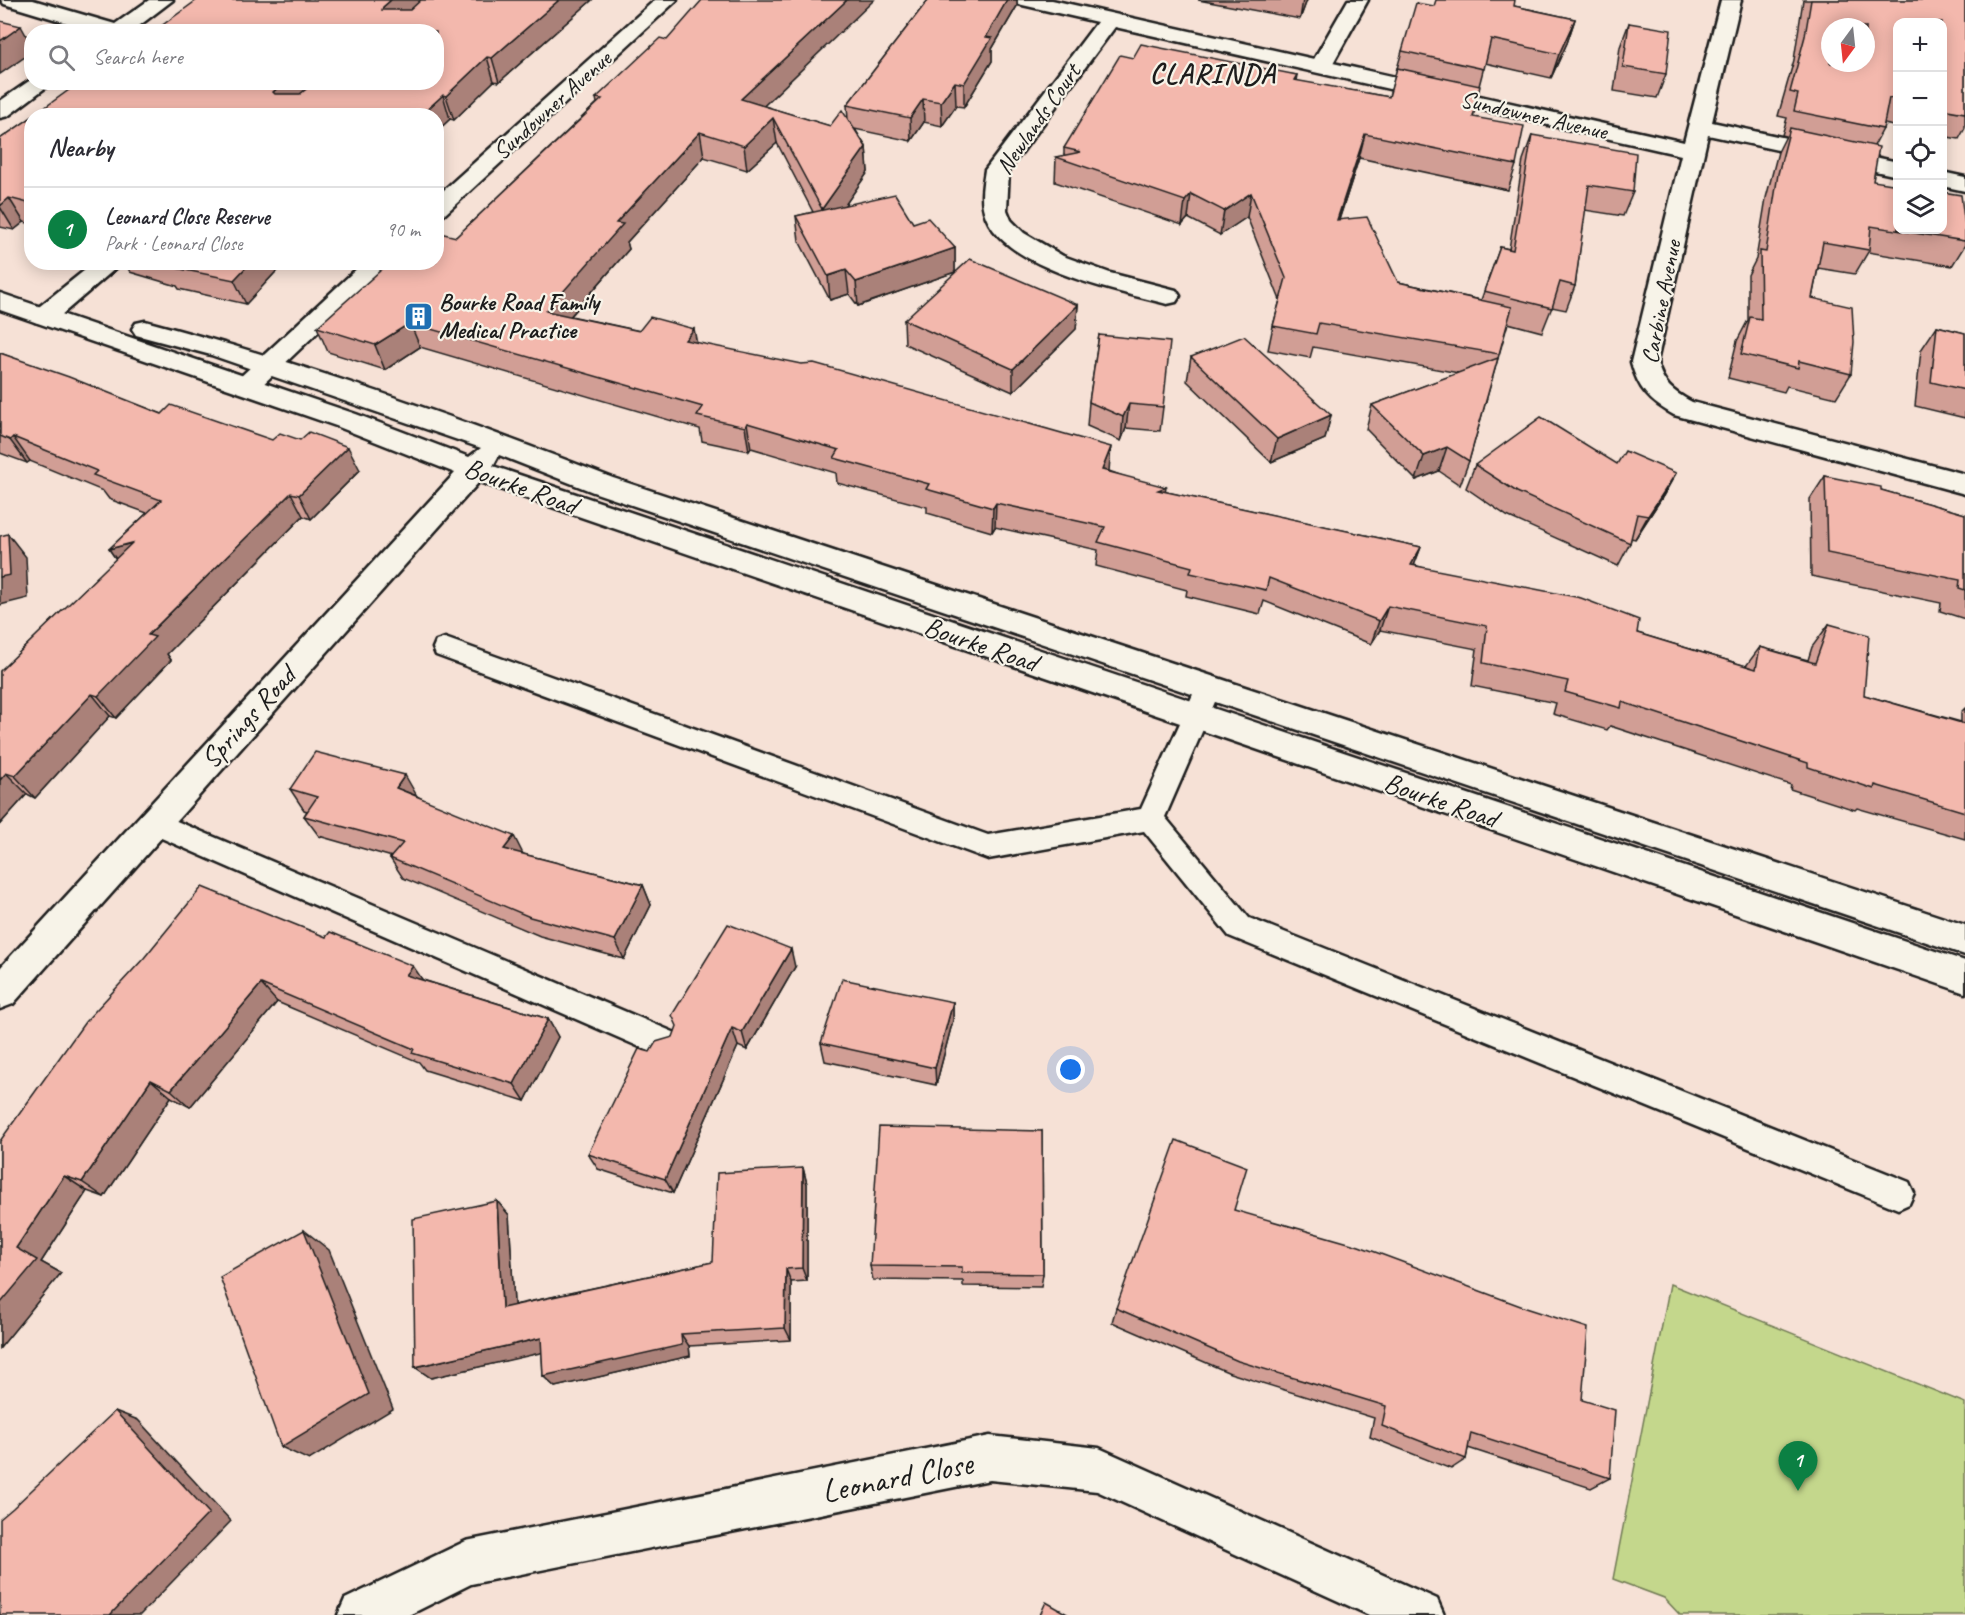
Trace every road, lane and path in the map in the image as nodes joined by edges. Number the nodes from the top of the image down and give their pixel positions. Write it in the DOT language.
graph roads {
  1 [pos="11,0"];
  2 [pos="163,0"];
  3 [pos="667,0"];
  4 [pos="1024,0"];
  5 [pos="1358,0"];
  6 [pos="1731,0"];
  7 [pos="1110,19"];
  8 [pos="93,24"];
  9 [pos="127,24"];
  10 [pos="1321,66"];
  11 [pos="30,90"];
  12 [pos="0,111"];
  13 [pos="1699,126"];
  14 [pos="1692,152"];
  15 [pos="1893,168"];
  16 [pos="1947,180"];
  17 [pos="1965,184"];
  18 [pos="444,203"];
  19 [pos="101,270"];
  20 [pos="370,270"];
  21 [pos="0,283"];
  22 [pos="1167,296"];
  23 [pos="0,301"];
  24 [pos="52,310"];
  25 [pos="268,364"];
  26 [pos="247,386"];
  27 [pos="498,443"];
  28 [pos="474,470"];
  29 [pos="1965,484"];
  30 [pos="445,648"];
  31 [pos="1208,688"];
  32 [pos="1196,717"];
  33 [pos="1150,819"];
  34 [pos="153,822"];
  35 [pos="1965,940"];
  36 [pos="1965,977"];
  37 [pos="0,993"];
  38 [pos="667,1044"];
  39 [pos="1898,1193"];
  40 [pos="361,1615"];
  41 [pos="1421,1615"];
  1 -- 8 [label="street"];
  2 -- 9 [label="street"];
  3 -- 18 [label="street, Sundowner Avenue"];
  4 -- 7 [label="street, Sundowner Avenue"];
  5 -- 10 [label="street"];
  6 -- 13 [label="street, Carbine Avenue"];
  7 -- 10 [label="street, Sundowner Avenue"];
  7 -- 22 [label="street, Newlands Court"];
  10 -- 14 [label="street, Sundowner Avenue"];
  11 -- 12 [label="street"];
  13 -- 14 [label="street, Carbine Avenue"];
  13 -- 15 [label="street"];
  14 -- 29 [label="street, Carbine Avenue"];
  16 -- 17 [label="street"];
  19 -- 24 [label="street"];
  20 -- 25 [label="street"];
  21 -- 24 [label="street, Bourke Road"];
  23 -- 24 [label="street, Bourke Road"];
  24 -- 25 [label="street, Bourke Road"];
  24 -- 26 [label="street, Bourke Road"];
  25 -- 26 [label="street"];
  25 -- 27 [label="street, Bourke Road"];
  26 -- 28 [label="street, Bourke Road"];
  27 -- 28 [label="street, Springs Road"];
  27 -- 31 [label="street, Bourke Road"];
  28 -- 32 [label="street, Bourke Road"];
  28 -- 34 [label="street, Springs Road"];
  30 -- 33 [label="lane"];
  31 -- 32 [label="lane"];
  31 -- 35 [label="street, Bourke Road"];
  32 -- 33 [label="lane"];
  32 -- 36 [label="street, Bourke Road"];
  33 -- 39 [label="lane"];
  34 -- 37 [label="street, Springs Road"];
  34 -- 38 [label="lane"];
  40 -- 41 [label="street, Leonard Close"];
}
